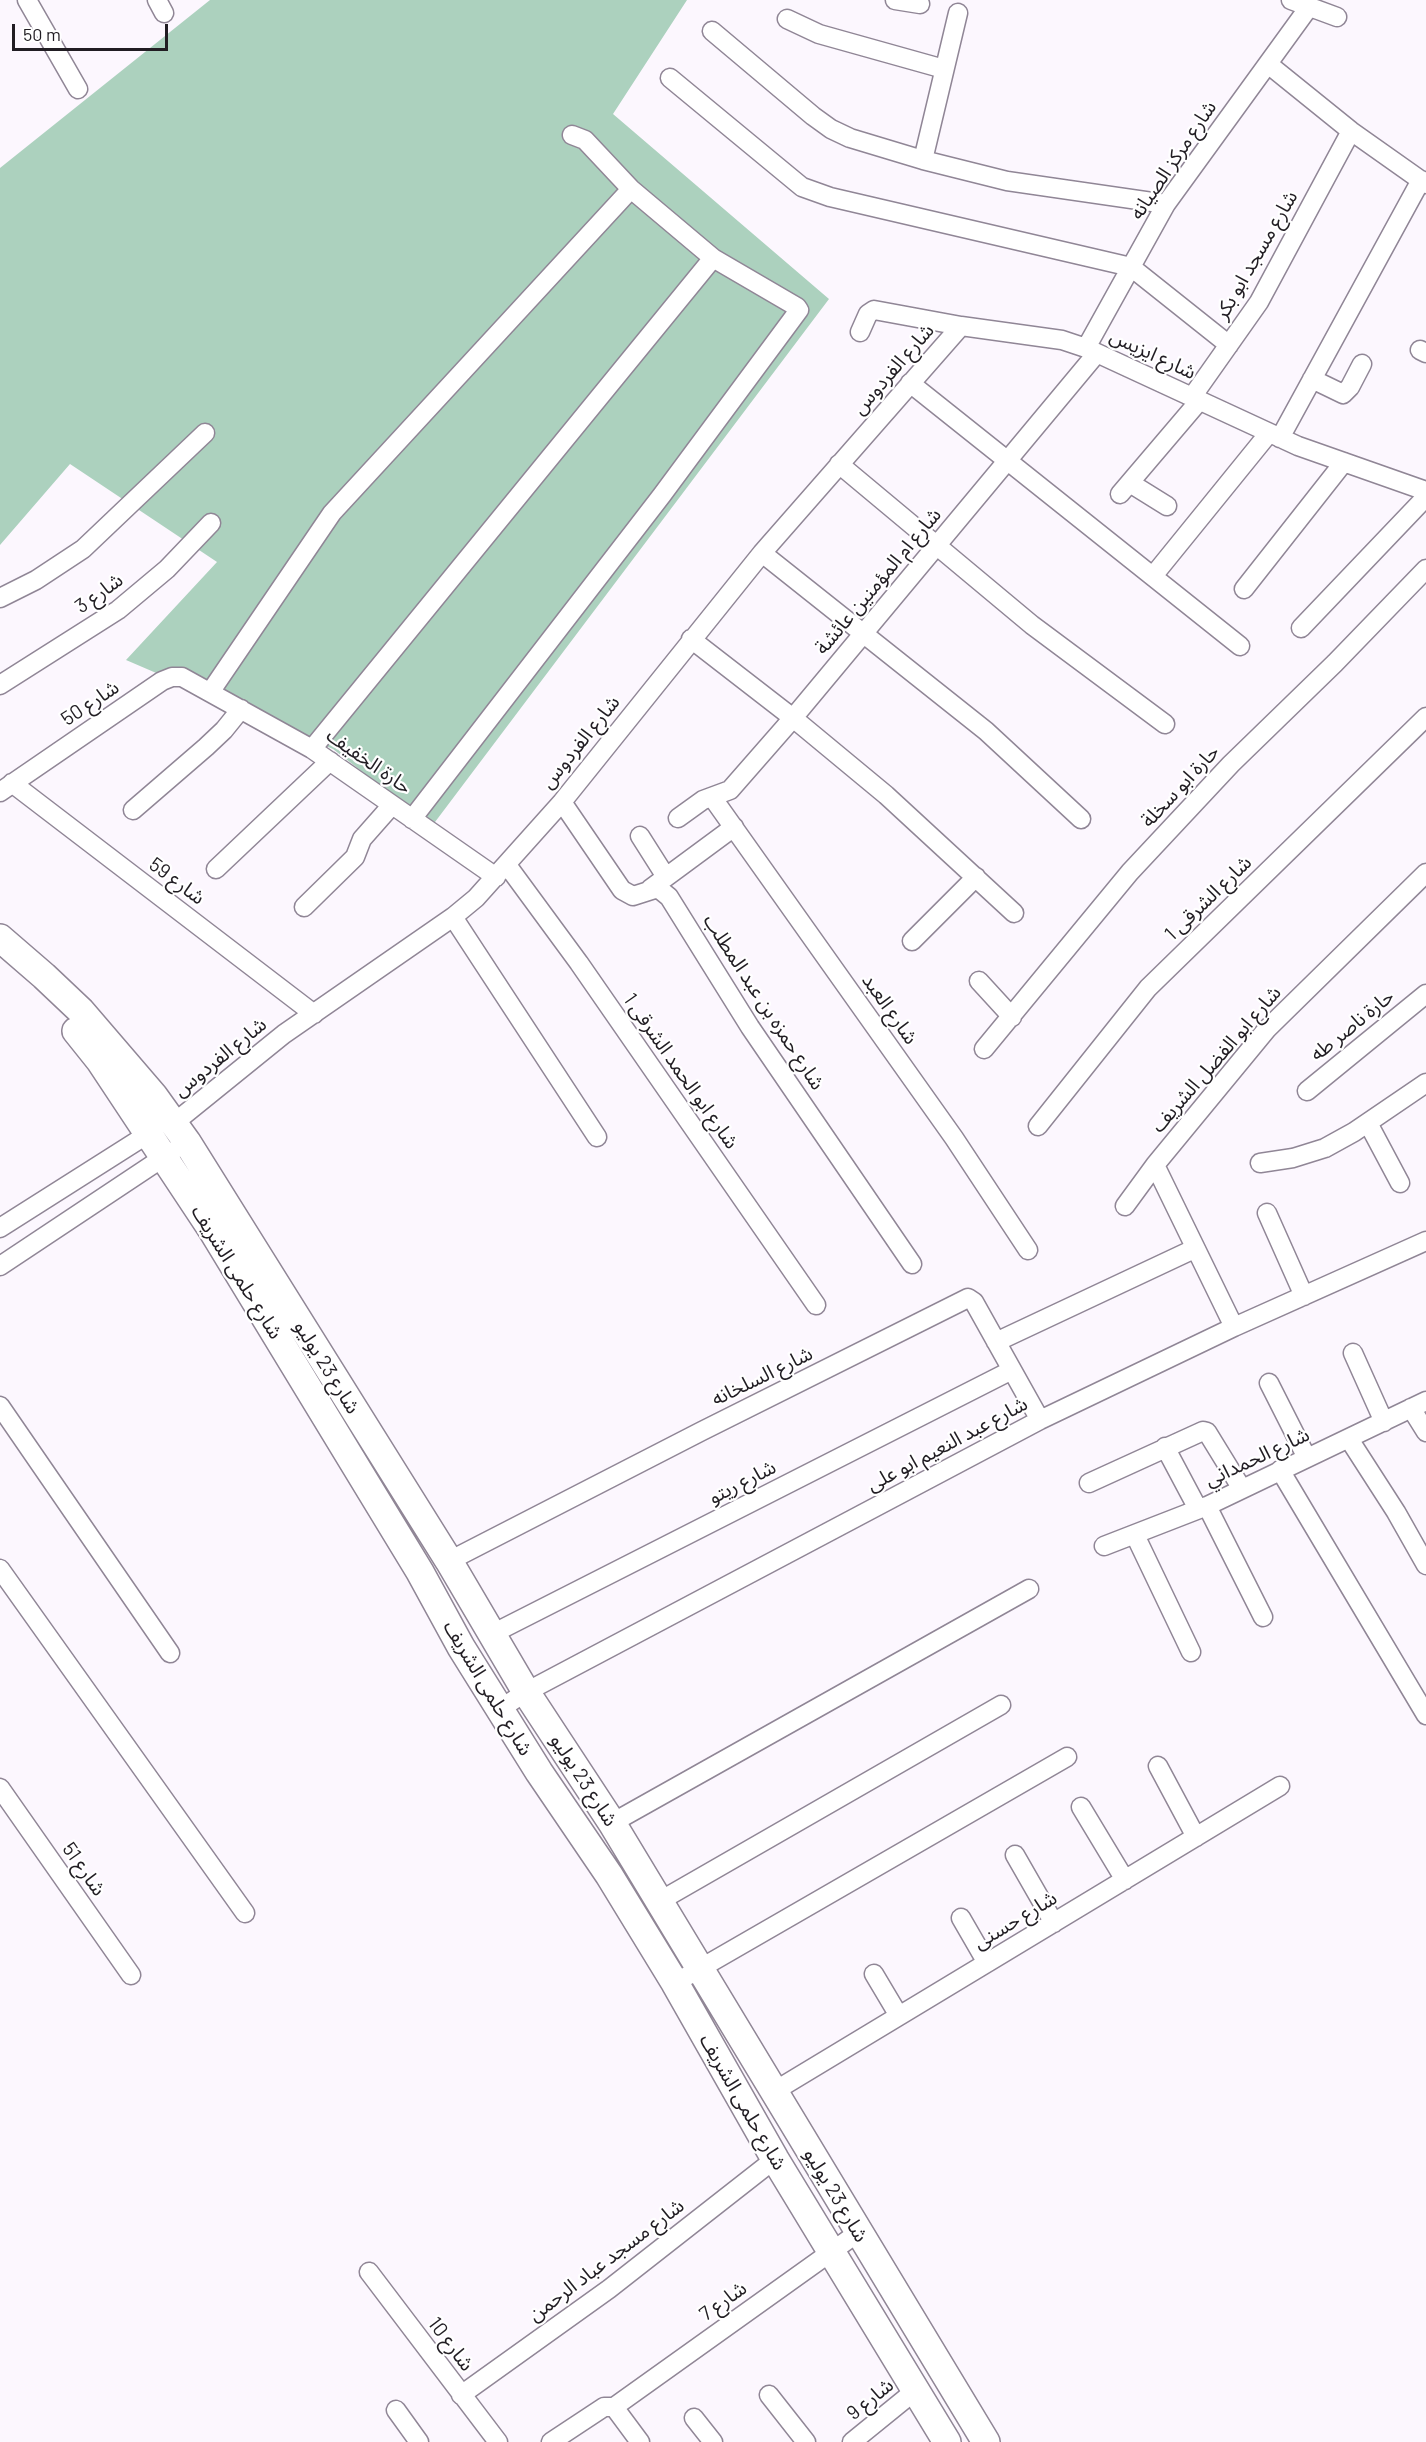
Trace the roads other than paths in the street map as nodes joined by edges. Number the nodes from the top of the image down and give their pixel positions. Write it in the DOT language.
graph roads {
  1 [pos="27,0"];
  2 [pos="895,0"];
  3 [pos="1291,0"];
  4 [pos="921,4"];
  5 [pos="1309,7"];
  6 [pos="957,13"];
  7 [pos="1337,17"];
  8 [pos="787,19"];
  9 [pos="711,31"];
  10 [pos="1268,64"];
  11 [pos="944,69"];
  12 [pos="670,78"];
  13 [pos="78,89"];
  14 [pos="1351,131"];
  15 [pos="572,135"];
  16 [pos="923,160"];
  17 [pos="1423,182"];
  18 [pos="631,189"];
  19 [pos="1166,204"];
  20 [pos="713,258"];
  21 [pos="1131,267"];
  22 [pos="961,326"];
  23 [pos="860,332"];
  24 [pos="1228,345"];
  25 [pos="1091,350"];
  26 [pos="1362,364"];
  27 [pos="1312,379"];
  28 [pos="910,383"];
  29 [pos="1196,399"];
  30 [pos="205,433"];
  31 [pos="1275,435"];
  32 [pos="1008,461"];
  33 [pos="1344,462"];
  34 [pos="839,464"];
  35 [pos="1426,491"];
  36 [pos="1426,497"];
  37 [pos="1167,506"];
  38 [pos="211,523"];
  39 [pos="936,546"];
  40 [pos="762,553"];
  41 [pos="1426,569"];
  42 [pos="1153,576"];
  43 [pos="1244,589"];
  44 [pos="0,598"];
  45 [pos="1301,628"];
  46 [pos="864,632"];
  47 [pos="691,639"];
  48 [pos="1240,646"];
  49 [pos="0,685"];
  50 [pos="211,691"];
  51 [pos="241,709"];
  52 [pos="1426,717"];
  53 [pos="793,718"];
  54 [pos="1165,724"];
  55 [pos="312,749"];
  56 [pos="330,761"];
  57 [pos="6,787"];
  58 [pos="712,797"];
  59 [pos="562,802"];
  60 [pos="392,805"];
  61 [pos="133,810"];
  62 [pos="678,818"];
  63 [pos="412,819"];
  64 [pos="1081,819"];
  65 [pos="734,827"];
  66 [pos="640,836"];
  67 [pos="216,869"];
  68 [pos="501,871"];
  69 [pos="1426,873"];
  70 [pos="666,877"];
  71 [pos="976,878"];
  72 [pos="650,889"];
  73 [pos="304,907"];
  74 [pos="1014,913"];
  75 [pos="453,917"];
  76 [pos="0,938"];
  77 [pos="912,941"];
  78 [pos="0,957"];
  79 [pos="979,981"];
  80 [pos="1426,994"];
  81 [pos="314,1014"];
  82 [pos="1012,1017"];
  83 [pos="984,1049"];
  84 [pos="1425,1087"];
  85 [pos="1307,1091"];
  86 [pos="144,1103"];
  87 [pos="1368,1123"];
  88 [pos="1038,1126"];
  89 [pos="181,1132"];
  90 [pos="148,1134"];
  91 [pos="597,1137"];
  92 [pos="164,1156"];
  93 [pos="1260,1163"];
  94 [pos="1155,1165"];
  95 [pos="1400,1183"];
  96 [pos="1125,1206"];
  97 [pos="1267,1213"];
  98 [pos="0,1228"];
  99 [pos="1426,1241"];
  100 [pos="1194,1249"];
  101 [pos="1028,1250"];
  102 [pos="912,1264"];
  103 [pos="0,1266"];
  104 [pos="1304,1296"];
  105 [pos="816,1305"];
  106 [pos="1234,1327"];
  107 [pos="996,1342"];
  108 [pos="1353,1353"];
  109 [pos="1012,1370"];
  110 [pos="1269,1383"];
  111 [pos="1419,1404"];
  112 [pos="0,1406"];
  113 [pos="1040,1420"];
  114 [pos="1384,1422"];
  115 [pos="1426,1432"];
  116 [pos="1349,1439"];
  117 [pos="1165,1447"];
  118 [pos="1307,1458"];
  119 [pos="1280,1470"];
  120 [pos="1089,1483"];
  121 [pos="1242,1489"];
  122 [pos="1202,1507"];
  123 [pos="1136,1535"];
  124 [pos="1104,1546"];
  125 [pos="449,1562"];
  126 [pos="1426,1564"];
  127 [pos="0,1569"];
  128 [pos="1029,1588"];
  129 [pos="1263,1617"];
  130 [pos="492,1634"];
  131 [pos="1191,1652"];
  132 [pos="170,1653"];
  133 [pos="526,1692"];
  134 [pos="1001,1705"];
  135 [pos="500,1709"];
  136 [pos="1426,1715"];
  137 [pos="1067,1757"];
  138 [pos="1158,1766"];
  139 [pos="1280,1786"];
  140 [pos="0,1788"];
  141 [pos="1081,1807"];
  142 [pos="612,1824"];
  143 [pos="1196,1837"];
  144 [pos="1015,1855"];
  145 [pos="1125,1880"];
  146 [pos="658,1902"];
  147 [pos="245,1913"];
  148 [pos="961,1918"];
  149 [pos="1054,1923"];
  150 [pos="987,1963"];
  151 [pos="698,1969"];
  152 [pos="874,1974"];
  153 [pos="131,1975"];
  154 [pos="675,1983"];
  155 [pos="899,2016"];
  156 [pos="773,2092"];
  157 [pos="776,2159"];
  158 [pos="859,2232"];
  159 [pos="832,2251"];
  160 [pos="369,2272"];
  161 [pos="916,2390"];
  162 [pos="461,2395"];
  163 [pos="769,2395"];
  164 [pos="614,2407"];
  165 [pos="396,2410"];
  166 [pos="694,2418"];
  167 [pos="419,2442"];
  168 [pos="498,2442"];
  169 [pos="551,2442"];
  170 [pos="640,2442"];
  171 [pos="713,2442"];
  172 [pos="806,2442"];
  173 [pos="852,2442"];
  174 [pos="947,2442"];
  175 [pos="986,2442"];
  1 -- 13 [label="street"];
  2 -- 4 [label="street"];
  3 -- 5 [label="street"];
  5 -- 7 [label="street"];
  5 -- 10 [label="street, شارع مركز الصيانه"];
  6 -- 11 [label="street"];
  8 -- 11 [label="street"];
  9 -- 16 [label="street"];
  10 -- 14 [label="street"];
  10 -- 19 [label="street, شارع مركز الصيانه"];
  11 -- 16 [label="street"];
  12 -- 21 [label="street"];
  14 -- 17 [label="street"];
  14 -- 24 [label="street, شارع مسجد ابو بكر"];
  15 -- 18 [label="street"];
  16 -- 19 [label="street"];
  17 -- 27 [label="street"];
  18 -- 20 [label="street"];
  18 -- 50 [label="street"];
  19 -- 21 [label="street, شارع مركز الصيانه"];
  20 -- 55 [label="street"];
  20 -- 63 [label="street"];
  21 -- 24 [label="street"];
  21 -- 25 [label="street, شارع مركز الصيانه"];
  22 -- 23 [label="street, شارع ايزيس"];
  22 -- 25 [label="street, شارع ايزيس"];
  22 -- 28 [label="street, شارع الفردوس"];
  24 -- 29 [label="street, شارع مسجد ابو بكر"];
  25 -- 29 [label="street, شارع ايزيس"];
  25 -- 32 [label="street, شارع ام المؤمنين عائشة"];
  26 -- 27 [label="street"];
  27 -- 31 [label="street"];
  28 -- 32 [label="street"];
  28 -- 34 [label="street, شارع الفردوس"];
  29 -- 31 [label="street, شارع ايزيس"];
  29 -- 37 [label="street, شارع مسجد ابو بكر"];
  30 -- 44 [label="street"];
  31 -- 33 [label="street, شارع ايزيس"];
  31 -- 42 [label="street"];
  32 -- 39 [label="street, شارع ام المؤمنين عائشة"];
  32 -- 42 [label="street"];
  33 -- 35 [label="street, شارع ايزيس"];
  33 -- 43 [label="street"];
  34 -- 39 [label="street"];
  34 -- 40 [label="street, شارع الفردوس"];
  36 -- 45 [label="street"];
  38 -- 49 [label="street, شارع 3"];
  39 -- 46 [label="street, شارع ام المؤمنين عائشة"];
  39 -- 54 [label="street"];
  40 -- 46 [label="street"];
  40 -- 47 [label="street, شارع الفردوس"];
  41 -- 82 [label="street, حارة ابو سخلة"];
  42 -- 48 [label="street"];
  46 -- 53 [label="street, شارع ام المؤمنين عائشة"];
  46 -- 64 [label="street"];
  47 -- 53 [label="street"];
  47 -- 59 [label="street, شارع الفردوس"];
  50 -- 51 [label="street, حارة الخفيف"];
  50 -- 57 [label="street, شارع 50"];
  51 -- 55 [label="street, حارة الخفيف"];
  51 -- 61 [label="street"];
  52 -- 88 [label="street, شارع الشرقى 1"];
  53 -- 58 [label="street, شارع ام المؤمنين عائشة"];
  53 -- 71 [label="street"];
  55 -- 56 [label="street, حارة الخفيف"];
  56 -- 60 [label="street, حارة الخفيف"];
  56 -- 67 [label="street"];
  57 -- 81 [label="street, شارع 59"];
  58 -- 62 [label="street, شارع ام المؤمنين عائشة"];
  58 -- 65 [label="street, شارع العبد"];
  59 -- 68 [label="street, شارع الفردوس"];
  59 -- 72 [label="street"];
  60 -- 63 [label="street, حارة الخفيف"];
  60 -- 73 [label="street"];
  63 -- 68 [label="street, حارة الخفيف"];
  65 -- 70 [label="street"];
  65 -- 101 [label="street, شارع العبد"];
  66 -- 70 [label="street"];
  68 -- 75 [label="street, شارع الفردوس"];
  68 -- 105 [label="street, شارع ابو الحمد الشرقى 1"];
  69 -- 94 [label="street, شارع ابو الفضل الشريف"];
  70 -- 72 [label="street"];
  71 -- 74 [label="street"];
  71 -- 77 [label="street"];
  72 -- 102 [label="street, شارع حمزه بن عبد المطلب"];
  75 -- 81 [label="street, شارع الفردوس"];
  75 -- 91 [label="street"];
  76 -- 86 [label="street, شارع حلمى الشريف"];
  78 -- 86 [label="street, شارع حلمى الشريف"];
  79 -- 82 [label="street"];
  80 -- 85 [label="street, حارة ناصر طه"];
  81 -- 89 [label="street, شارع الفردوس"];
  82 -- 83 [label="street, حارة ابو سخلة"];
  84 -- 87 [label="street"];
  86 -- 89 [label="street, شارع حلمى الشريف"];
  86 -- 90 [label="street, شارع حلمى الشريف"];
  87 -- 93 [label="street"];
  87 -- 95 [label="street"];
  89 -- 92 [label="street, شارع الفردوس"];
  89 -- 125 [label="street, شارع 23 يوليو"];
  90 -- 92 [label="street, شارع حلمى الشريف"];
  90 -- 98 [label="street"];
  92 -- 103 [label="street, شارع الفردوس"];
  92 -- 135 [label="street, شارع حلمى الشريف"];
  94 -- 96 [label="street, شارع ابو الفضل الشريف"];
  94 -- 100 [label="street"];
  97 -- 104 [label="street"];
  99 -- 104 [label="street, شارع عبد النعيم ابو على"];
  100 -- 106 [label="street"];
  100 -- 107 [label="street"];
  104 -- 106 [label="street, شارع عبد النعيم ابو على"];
  106 -- 113 [label="street, شارع عبد النعيم ابو على"];
  107 -- 109 [label="street, شارع السلخانه"];
  107 -- 125 [label="street, شارع السلخانه"];
  108 -- 114 [label="street"];
  109 -- 113 [label="street, شارع السلخانه"];
  109 -- 130 [label="street, شارع ريتو"];
  110 -- 118 [label="street"];
  111 -- 114 [label="street, شارع الحمداني"];
  111 -- 115 [label="street"];
  112 -- 132 [label="street"];
  113 -- 133 [label="street, شارع عبد النعيم ابو على"];
  114 -- 116 [label="street, شارع الحمداني"];
  116 -- 118 [label="street, شارع الحمداني"];
  116 -- 126 [label="street"];
  117 -- 120 [label="street"];
  117 -- 121 [label="street"];
  117 -- 122 [label="street"];
  118 -- 119 [label="street, شارع الحمداني"];
  119 -- 121 [label="street, شارع الحمداني"];
  119 -- 136 [label="street"];
  121 -- 122 [label="street, شارع الحمداني"];
  122 -- 123 [label="street, شارع الحمداني"];
  122 -- 129 [label="street"];
  123 -- 124 [label="street, شارع الحمداني"];
  123 -- 131 [label="street"];
  125 -- 130 [label="street, شارع 23 يوليو"];
  127 -- 147 [label="street"];
  128 -- 142 [label="street"];
  130 -- 133 [label="street, شارع 23 يوليو"];
  133 -- 135 [label="street, شارع عبد النعيم ابو على"];
  133 -- 142 [label="street, شارع 23 يوليو"];
  134 -- 146 [label="street"];
  135 -- 154 [label="street, شارع حلمى الشريف"];
  137 -- 151 [label="street"];
  138 -- 143 [label="street"];
  139 -- 143 [label="street, شارع حسنى"];
  140 -- 153 [label="street, شارع 51"];
  141 -- 145 [label="street"];
  142 -- 146 [label="street, شارع 23 يوليو"];
  143 -- 145 [label="street, شارع حسنى"];
  144 -- 149 [label="street"];
  145 -- 149 [label="street, شارع حسنى"];
  146 -- 151 [label="street, شارع 23 يوليو"];
  148 -- 150 [label="street"];
  149 -- 150 [label="street, شارع حسنى"];
  150 -- 155 [label="street, شارع حسنى"];
  151 -- 154 [label="street"];
  151 -- 156 [label="street, شارع 23 يوليو"];
  152 -- 155 [label="street"];
  154 -- 157 [label="street, شارع حلمى الشريف"];
  155 -- 156 [label="street, شارع حسنى"];
  156 -- 158 [label="street, شارع 23 يوليو"];
  157 -- 159 [label="street, شارع حلمى الشريف"];
  157 -- 162 [label="street, شارع مسجد عباد الرحمن"];
  158 -- 159 [label="street, شارع 7"];
  158 -- 175 [label="street, شارع 23 يوليو"];
  159 -- 161 [label="street, شارع حلمى الشريف"];
  159 -- 164 [label="street, شارع 7"];
  160 -- 162 [label="street, شارع 10"];
  161 -- 173 [label="street, شارع 9"];
  161 -- 174 [label="street, شارع حلمى الشريف"];
  162 -- 168 [label="street, شارع 10"];
  163 -- 172 [label="street"];
  164 -- 169 [label="street, شارع 7"];
  164 -- 170 [label="street"];
  165 -- 167 [label="street"];
  166 -- 171 [label="street"];
}
